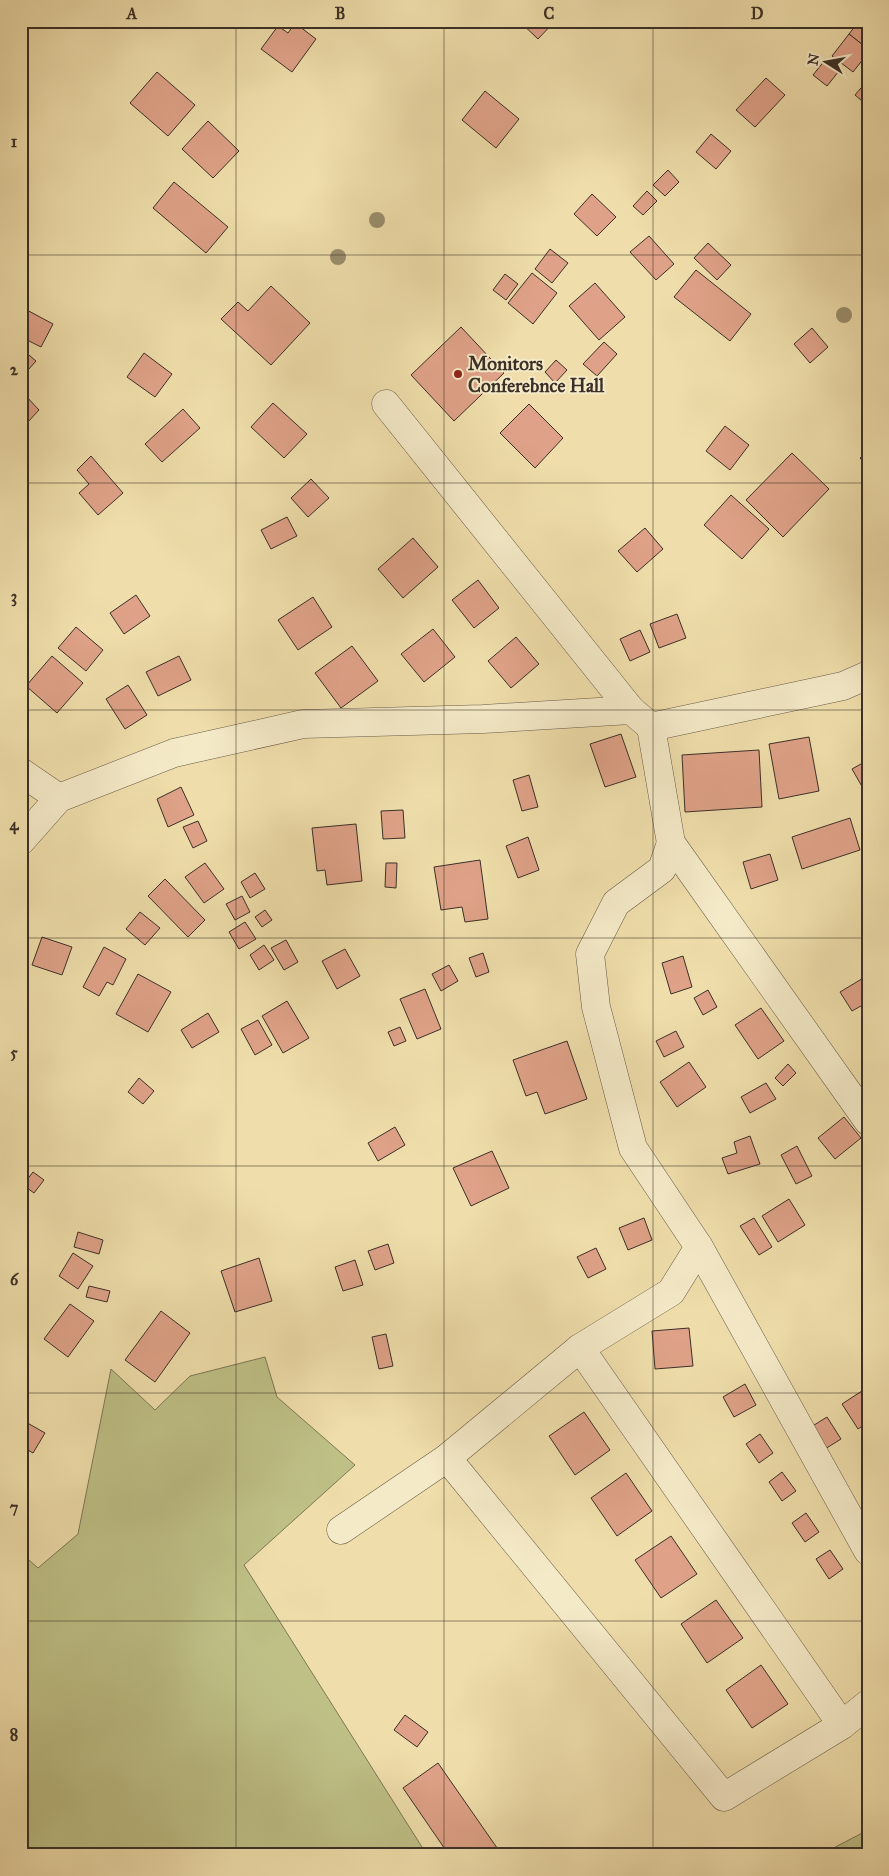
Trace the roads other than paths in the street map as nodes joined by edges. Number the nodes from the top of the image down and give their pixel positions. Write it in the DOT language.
graph roads {
  1 [pos="386,404"];
  2 [pos="868,675"];
  3 [pos="641,719"];
  4 [pos="21,772"];
  5 [pos="59,798"];
  6 [pos="21,841"];
  7 [pos="671,843"];
  8 [pos="868,1121"];
  9 [pos="699,1247"];
  10 [pos="580,1348"];
  11 [pos="447,1458"];
  12 [pos="341,1530"];
  13 [pos="868,1551"];
  14 [pos="868,1704"];
  15 [pos="842,1725"];
  1 -- 3 [label="street"];
  2 -- 3 [label="street"];
  3 -- 5 [label="street"];
  3 -- 7 [label="street"];
  4 -- 5 [label="street"];
  5 -- 6 [label="street"];
  7 -- 8 [label="street"];
  7 -- 9 [label="street"];
  9 -- 10 [label="street"];
  9 -- 13 [label="street"];
  10 -- 11 [label="street"];
  10 -- 15 [label="street"];
  11 -- 12 [label="street"];
  11 -- 15 [label="street"];
  14 -- 15 [label="street"];
}
